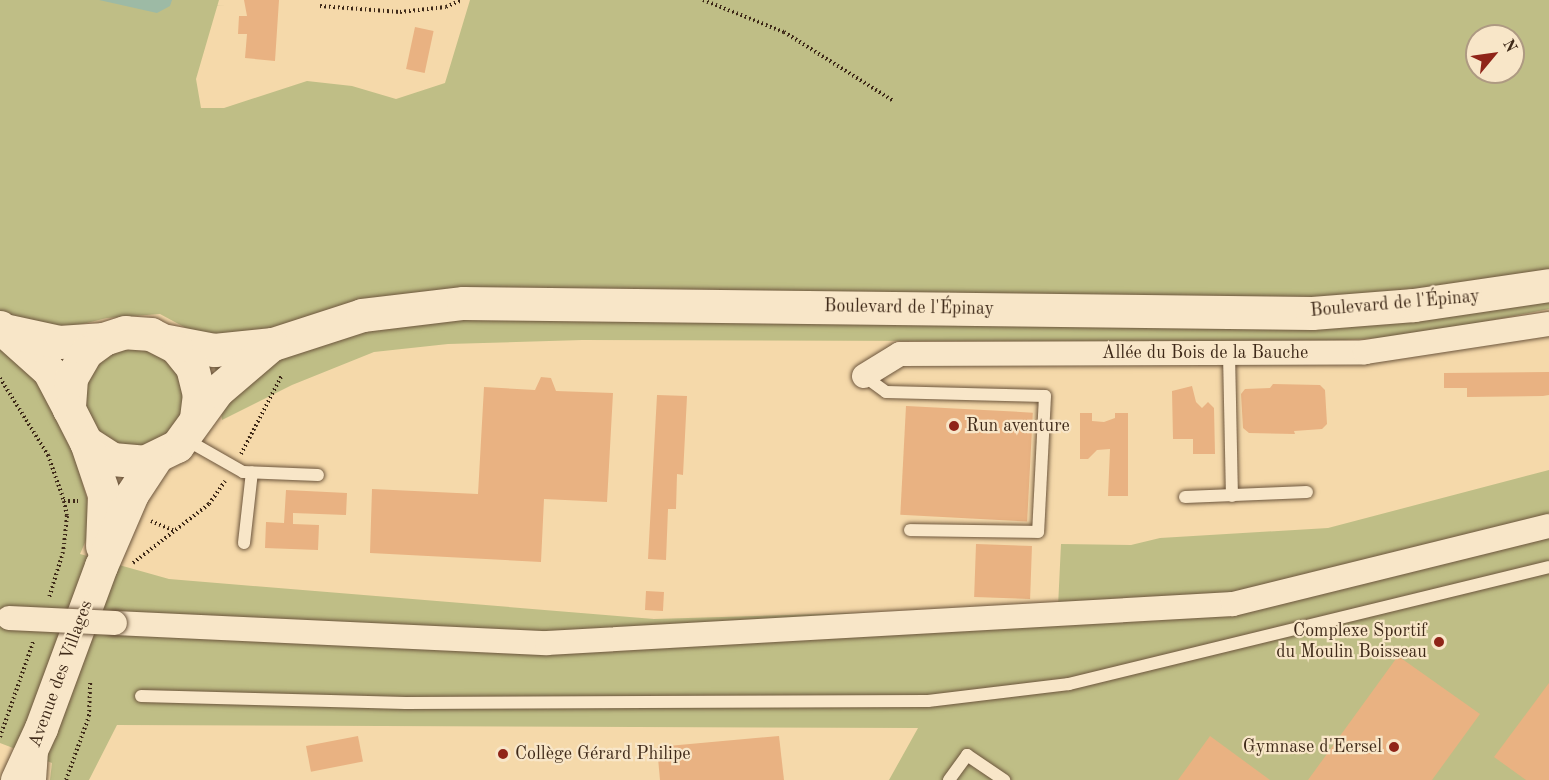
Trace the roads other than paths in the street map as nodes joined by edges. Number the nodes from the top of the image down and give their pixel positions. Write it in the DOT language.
graph roads {
  1 [pos="1549,285"];
  2 [pos="1549,324"];
  3 [pos="4,329"];
  4 [pos="104,339"];
  5 [pos="167,341"];
  6 [pos="1230,354"];
  7 [pos="279,358"];
  8 [pos="864,376"];
  9 [pos="69,409"];
  10 [pos="190,428"];
  11 [pos="86,442"];
  12 [pos="155,459"];
  13 [pos="252,472"];
  14 [pos="318,475"];
  15 [pos="1307,492"];
  16 [pos="1232,496"];
  17 [pos="1185,497"];
  18 [pos="1549,526"];
  19 [pos="910,530"];
  20 [pos="244,543"];
  21 [pos="114,567"];
  22 [pos="1549,567"];
  23 [pos="5,618"];
  24 [pos="141,696"];
  25 [pos="41,728"];
  26 [pos="17,780"];
  27 [pos="40,780"];
  28 [pos="948,780"];
  29 [pos="1004,780"];
  1 -- 7 [label="street, Boulevard de l'Épinay"];
  2 -- 6 [label="street, Allée du Bois de la Bauche"];
  3 -- 4 [label="street"];
  3 -- 9 [label="street"];
  4 -- 5 [label="street"];
  4 -- 9 [label="street"];
  5 -- 7 [label="street, Boulevard de l'Épinay"];
  5 -- 10 [label="street"];
  6 -- 8 [label="street, Allée du Bois de la Bauche"];
  6 -- 16 [label="lane"];
  7 -- 10 [label="street, Boulevard de l'Épinay"];
  8 -- 19 [label="lane"];
  9 -- 11 [label="street"];
  10 -- 12 [label="street"];
  10 -- 13 [label="lane"];
  11 -- 12 [label="street"];
  11 -- 21 [label="street, Avenue des Villages"];
  12 -- 21 [label="street, Avenue des Villages"];
  13 -- 14 [label="lane"];
  13 -- 20 [label="lane"];
  15 -- 16 [label="lane"];
  16 -- 17 [label="lane"];
  18 -- 23 [label="street, bridge"];
  21 -- 25 [label="street, Avenue des Villages"];
  22 -- 24 [label="lane"];
  25 -- 26 [label="street, Avenue des Villages"];
  25 -- 27 [label="lane"];
  28 -- 29 [label="lane"];
}
